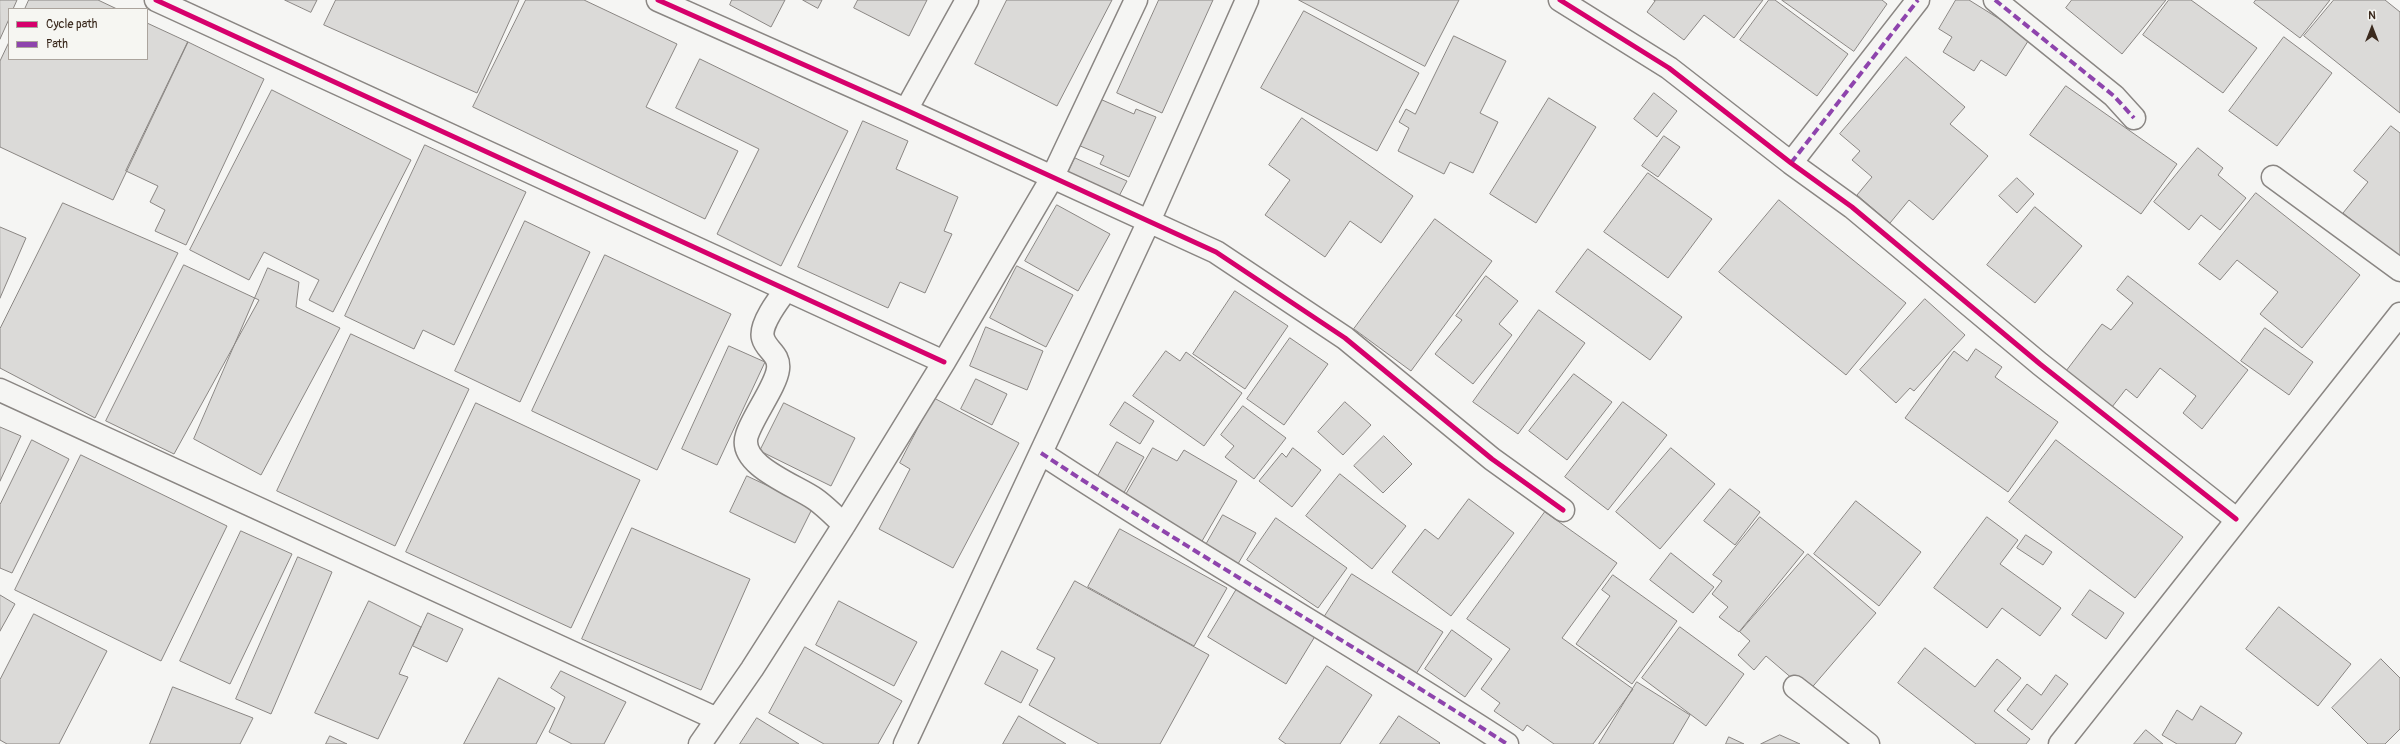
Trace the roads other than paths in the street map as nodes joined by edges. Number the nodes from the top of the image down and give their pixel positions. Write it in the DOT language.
graph roads {
  1 [pos="156,0"];
  2 [pos="658,0"];
  3 [pos="967,0"];
  4 [pos="1136,0"];
  5 [pos="1247,0"];
  6 [pos="1560,0"];
  7 [pos="1918,0"];
  8 [pos="1995,0"];
  9 [pos="906,110"];
  10 [pos="2134,118"];
  11 [pos="1791,163"];
  12 [pos="2273,177"];
  13 [pos="1052,178"];
  14 [pos="1149,221"];
  15 [pos="2400,270"];
  16 [pos="786,290"];
  17 [pos="2400,314"];
  18 [pos="944,362"];
  19 [pos="0,390"];
  20 [pos="1041,453"];
  21 [pos="1564,510"];
  22 [pos="2236,519"];
  23 [pos="844,525"];
  24 [pos="1795,687"];
  25 [pos="717,719"];
  26 [pos="700,744"];
  27 [pos="905,744"];
  28 [pos="1506,744"];
  29 [pos="1868,744"];
  30 [pos="2060,744"];
  1 -- 16 [label="main road"];
  2 -- 9 [label="main road"];
  3 -- 9 [label="main road"];
  4 -- 13 [label="main road"];
  5 -- 14 [label="main road"];
  6 -- 11 [label="main road"];
  7 -- 11 [label="main road"];
  8 -- 10 [label="main road"];
  9 -- 13 [label="main road"];
  11 -- 22 [label="main road"];
  12 -- 15 [label="main road"];
  13 -- 14 [label="main road"];
  13 -- 18 [label="main road"];
  14 -- 20 [label="main road"];
  14 -- 21 [label="main road"];
  16 -- 18 [label="main road"];
  16 -- 23 [label="main road"];
  17 -- 22 [label="main road"];
  18 -- 23 [label="main road"];
  19 -- 25 [label="main road"];
  20 -- 27 [label="main road"];
  20 -- 28 [label="main road"];
  22 -- 30 [label="main road"];
  23 -- 25 [label="main road"];
  24 -- 29 [label="main road"];
  25 -- 26 [label="main road"];
}
